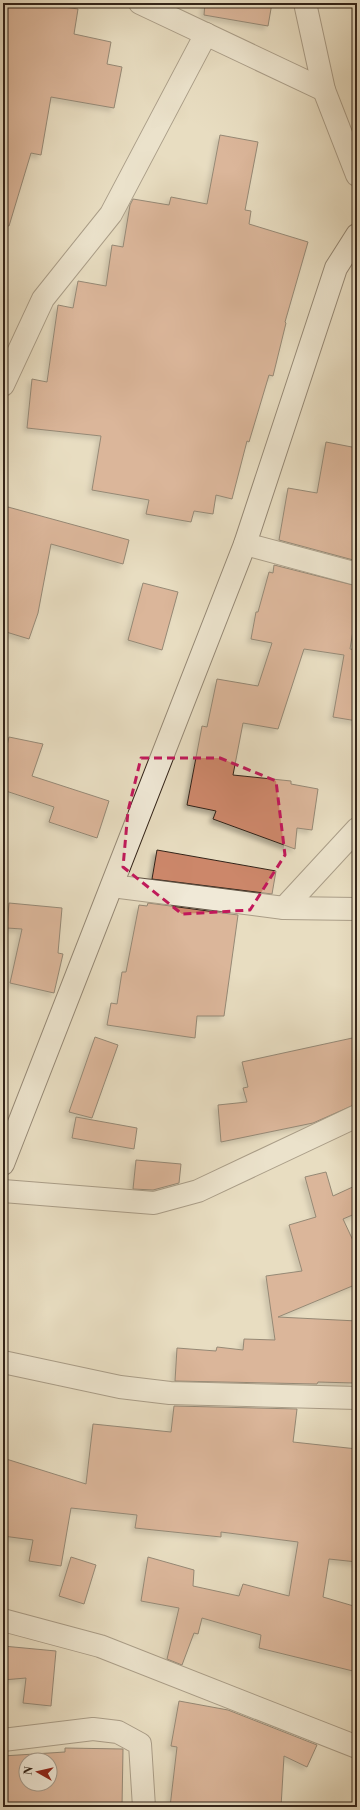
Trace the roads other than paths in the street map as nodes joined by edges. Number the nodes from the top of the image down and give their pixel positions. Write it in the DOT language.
graph roads {
  1 [pos="140,3"];
  2 [pos="305,3"];
  3 [pos="206,34"];
  4 [pos="324,90"];
  5 [pos="357,175"];
  6 [pos="357,235"];
  7 [pos="3,385"];
  8 [pos="245,544"];
  9 [pos="357,574"];
  10 [pos="357,829"];
  11 [pos="112,886"];
  12 [pos="284,908"];
  13 [pos="357,909"];
  14 [pos="357,1116"];
  15 [pos="3,1164"];
  16 [pos="3,1191"];
  17 [pos="3,1362"];
  18 [pos="357,1398"];
  19 [pos="3,1620"];
  20 [pos="3,1740"];
  21 [pos="357,1747"];
  22 [pos="144,1807"];
  1 -- 3 [label="street"];
  2 -- 4 [label="street"];
  3 -- 4 [label="street"];
  3 -- 7 [label="street"];
  4 -- 5 [label="street"];
  6 -- 8 [label="street"];
  8 -- 9 [label="street"];
  8 -- 11 [label="street"];
  10 -- 12 [label="street"];
  11 -- 12 [label="street"];
  11 -- 15 [label="street"];
  12 -- 13 [label="street"];
  14 -- 16 [label="street"];
  17 -- 18 [label="street"];
  19 -- 21 [label="street"];
  20 -- 22 [label="street"];
}
